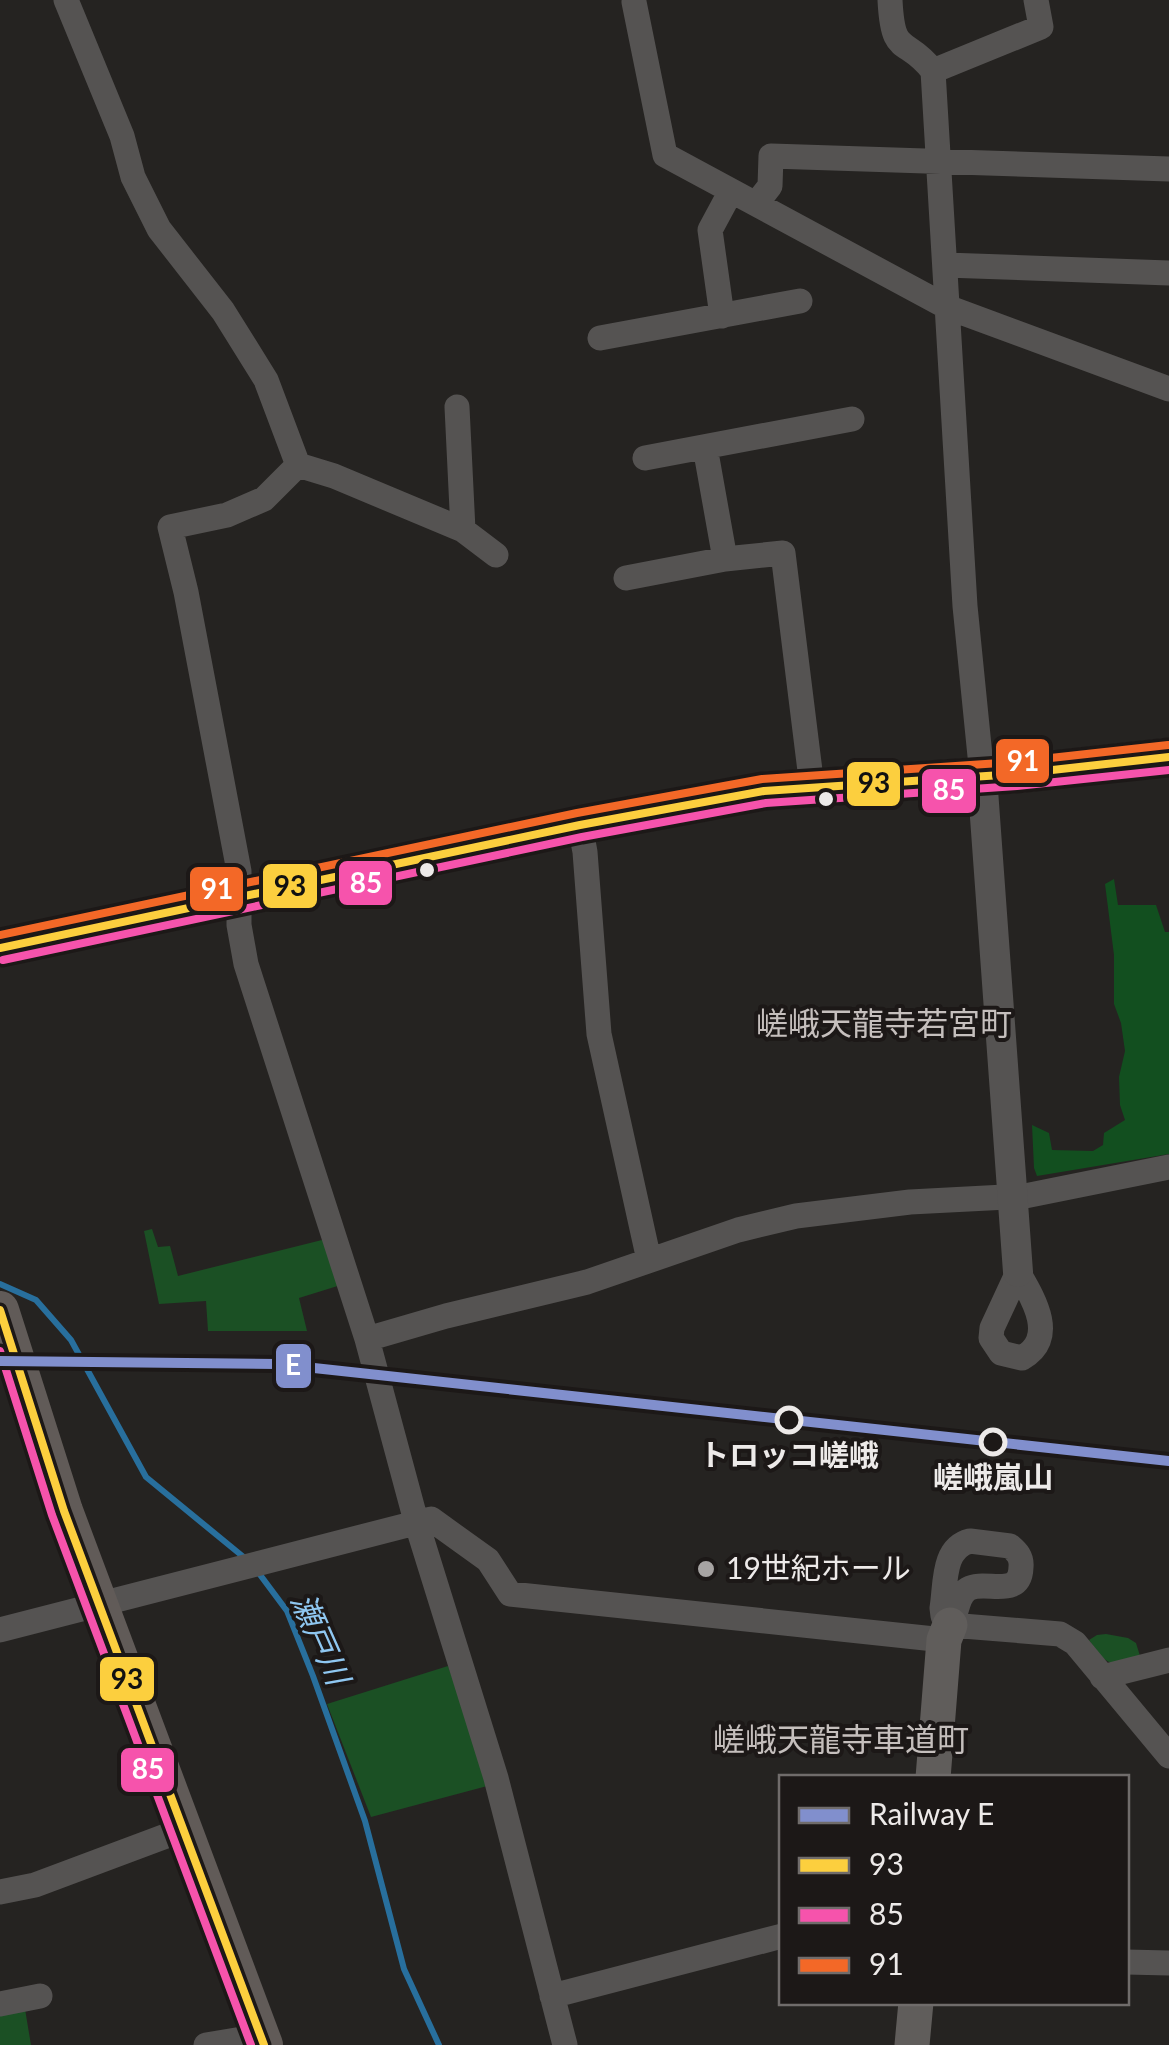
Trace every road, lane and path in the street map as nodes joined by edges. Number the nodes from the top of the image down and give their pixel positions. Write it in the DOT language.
graph roads {
  1 [pos="66,0"];
  2 [pos="890,0"];
  3 [pos="1036,0"];
  4 [pos="634,2"];
  5 [pos="933,72"];
  6 [pos="938,162"];
  7 [pos="1169,170"];
  8 [pos="731,191"];
  9 [pos="756,204"];
  10 [pos="944,266"];
  11 [pos="1169,273"];
  12 [pos="800,301"];
  13 [pos="947,307"];
  14 [pos="722,316"];
  15 [pos="600,338"];
  16 [pos="1169,389"];
  17 [pos="458,407"];
  18 [pos="852,419"];
  19 [pos="705,447"];
  20 [pos="645,458"];
  21 [pos="298,465"];
  22 [pos="462,530"];
  23 [pos="496,554"];
  24 [pos="724,558"];
  25 [pos="626,578"];
  26 [pos="1169,757"];
  27 [pos="982,776"];
  28 [pos="812,787"];
  29 [pos="580,825"];
  30 [pos="240,899"];
  31 [pos="0,948"];
  32 [pos="1169,1167"];
  33 [pos="1012,1196"];
  34 [pos="650,1260"];
  35 [pos="1018,1272"];
  36 [pos="0,1310"];
  37 [pos="368,1339"];
  38 [pos="58,1439"];
  39 [pos="33,1446"];
  40 [pos="416,1522"];
  41 [pos="111,1604"];
  42 [pos="85,1610"];
  43 [pos="0,1630"];
  44 [pos="947,1632"];
  45 [pos="1169,1660"];
  46 [pos="1102,1677"];
  47 [pos="1169,1756"];
  48 [pos="933,1775"];
  49 [pos="174,1833"];
  50 [pos="0,1892"];
  51 [pos="779,1937"];
  52 [pos="230,1955"];
  53 [pos="1129,1962"];
  54 [pos="1169,1962"];
  55 [pos="40,1996"];
  56 [pos="552,1996"];
  57 [pos="0,2004"];
  58 [pos="916,2005"];
  59 [pos="254,2043"];
  60 [pos="206,2045"];
  61 [pos="274,2045"];
  62 [pos="565,2045"];
  63 [pos="912,2045"];
  1 -- 21 [label="street"];
  2 -- 5 [label="street"];
  3 -- 5 [label="street"];
  4 -- 8 [label="street"];
  5 -- 6 [label="street"];
  6 -- 7 [label="street"];
  6 -- 9 [label="street"];
  6 -- 10 [label="street"];
  8 -- 9 [label="street"];
  8 -- 14 [label="street"];
  9 -- 13 [label="street"];
  10 -- 11 [label="street"];
  10 -- 13 [label="street"];
  12 -- 14 [label="street"];
  13 -- 16 [label="street"];
  13 -- 27 [label="street"];
  14 -- 15 [label="street"];
  17 -- 22 [label="street"];
  18 -- 19 [label="street"];
  19 -- 20 [label="street"];
  19 -- 24 [label="street"];
  21 -- 22 [label="street"];
  21 -- 30 [label="street"];
  22 -- 23 [label="street"];
  24 -- 25 [label="street"];
  24 -- 28 [label="street"];
  26 -- 27 [label="main road"];
  27 -- 28 [label="main road"];
  27 -- 33 [label="street"];
  28 -- 29 [label="main road"];
  29 -- 30 [label="main road"];
  29 -- 34 [label="street"];
  30 -- 31 [label="main road"];
  30 -- 37 [label="street"];
  32 -- 33 [label="street"];
  33 -- 34 [label="street"];
  33 -- 35 [label="street"];
  34 -- 37 [label="street"];
  36 -- 59 [label="main road"];
  37 -- 40 [label="street"];
  38 -- 39 [label="street"];
  38 -- 39 [label="street"];
  38 -- 41 [label="street"];
  39 -- 42 [label="street"];
  40 -- 41 [label="street"];
  40 -- 44 [label="street"];
  40 -- 56 [label="street"];
  41 -- 42 [label="street"];
  41 -- 52 [label="street"];
  42 -- 43 [label="street"];
  42 -- 49 [label="street"];
  44 -- 46 [label="street"];
  44 -- 48 [label="main road"];
  45 -- 46 [label="street"];
  46 -- 47 [label="street"];
  49 -- 50 [label="street"];
  49 -- 52 [label="street"];
  51 -- 56 [label="street"];
  52 -- 59 [label="street"];
  52 -- 61 [label="street"];
  53 -- 54 [label="street"];
  55 -- 57 [label="street"];
  56 -- 62 [label="street"];
  58 -- 63 [label="main road"];
  59 -- 60 [label="street"];
}
